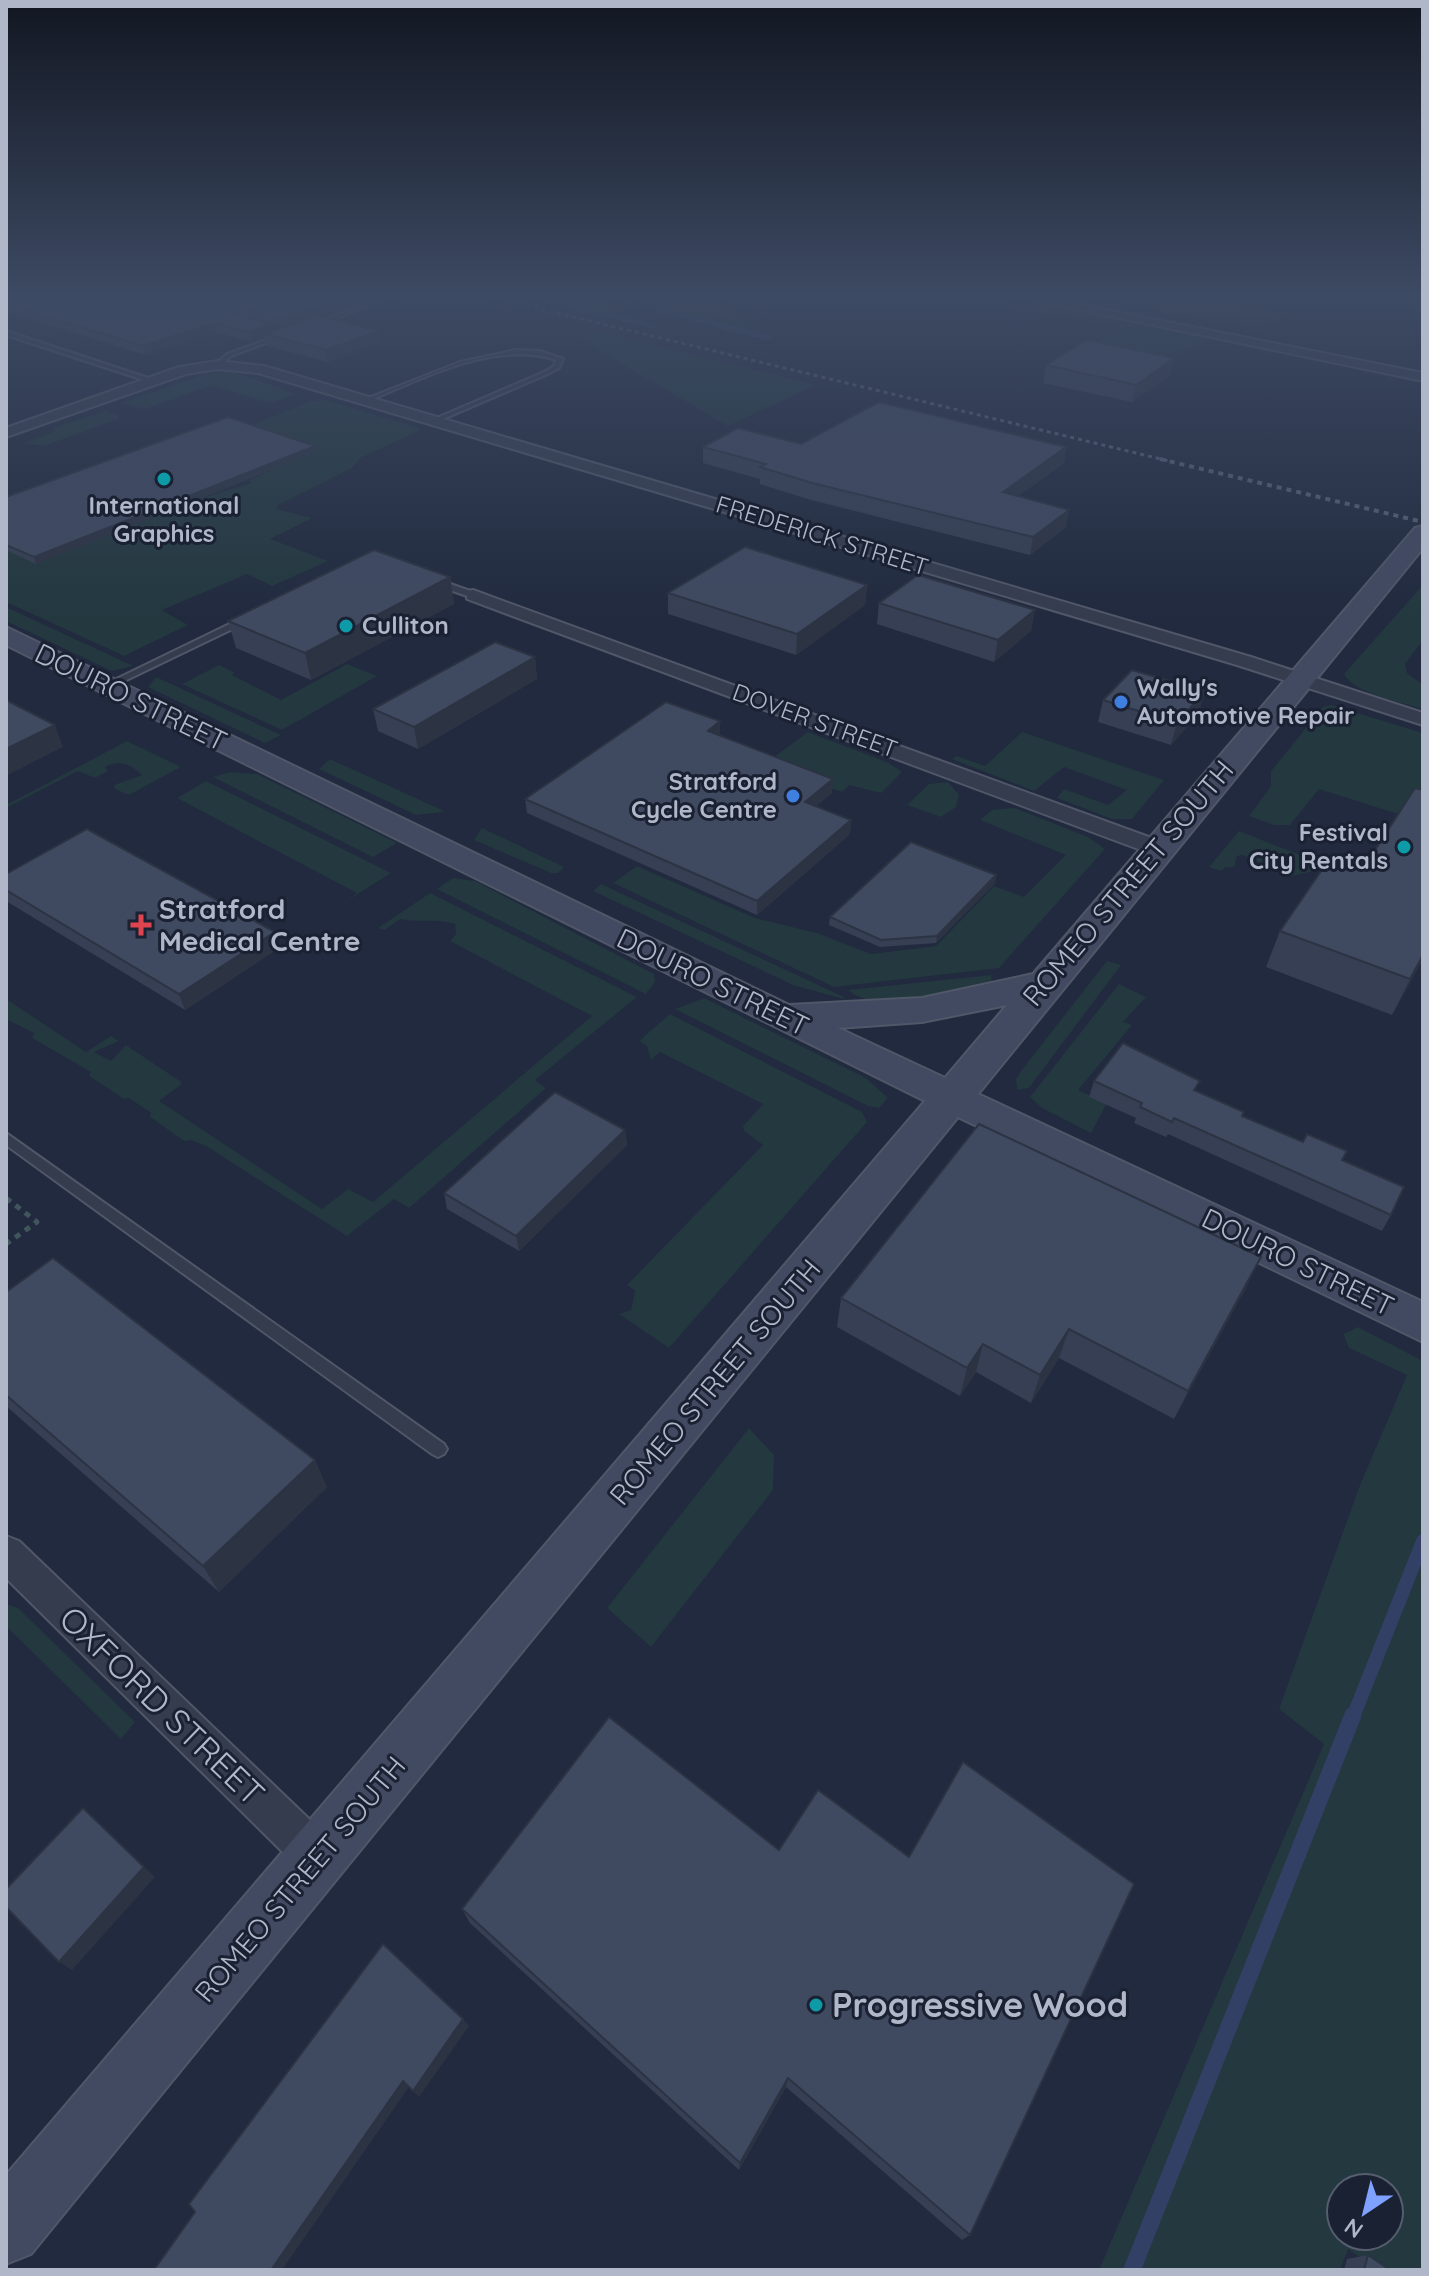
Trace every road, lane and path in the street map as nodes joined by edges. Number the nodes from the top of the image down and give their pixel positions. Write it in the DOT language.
graph roads {
  1 [pos="92,402"];
  2 [pos="373,402"];
  3 [pos="478,402"];
  4 [pos="434,421"];
  5 [pos="6,433"];
  6 [pos="1423,533"];
  7 [pos="423,578"];
  8 [pos="473,595"];
  9 [pos="257,614"];
  10 [pos="6,635"];
  11 [pos="1297,680"];
  12 [pos="109,685"];
  13 [pos="1423,719"];
  14 [pos="1157,848"];
  15 [pos="1044,983"];
  16 [pos="777,1014"];
  17 [pos="951,1096"];
  18 [pos="6,1138"];
  19 [pos="6,1198"];
  20 [pos="6,1244"];
  21 [pos="1423,1323"];
  22 [pos="438,1449"];
  23 [pos="6,1553"];
  24 [pos="319,1858"];
  25 [pos="6,2229"];
  1 -- 5 [label="street, FREDERICK STREET"];
  2 -- 4 [label="street, FREDERICK STREET"];
  3 -- 4 [label="lane"];
  4 -- 11 [label="street, FREDERICK STREET"];
  6 -- 11 [label="main road, ROMEO STREET SOUTH"];
  7 -- 8 [label="lane"];
  8 -- 14 [label="street, DOVER STREET"];
  9 -- 12 [label="lane"];
  10 -- 12 [label="main road, DOURO STREET"];
  11 -- 13 [label="street, FREDERICK STREET"];
  11 -- 14 [label="main road, ROMEO STREET SOUTH"];
  12 -- 16 [label="main road, DOURO STREET"];
  14 -- 15 [label="main road, ROMEO STREET SOUTH"];
  15 -- 16 [label="main road"];
  15 -- 17 [label="main road, ROMEO STREET SOUTH"];
  16 -- 17 [label="main road, DOURO STREET"];
  17 -- 21 [label="main road, DOURO STREET"];
  17 -- 24 [label="main road, ROMEO STREET SOUTH"];
  18 -- 22 [label="lane"];
  19 -- 20 [label="path"];
  23 -- 24 [label="street, OXFORD STREET"];
  24 -- 25 [label="main road, ROMEO STREET SOUTH"];
}
